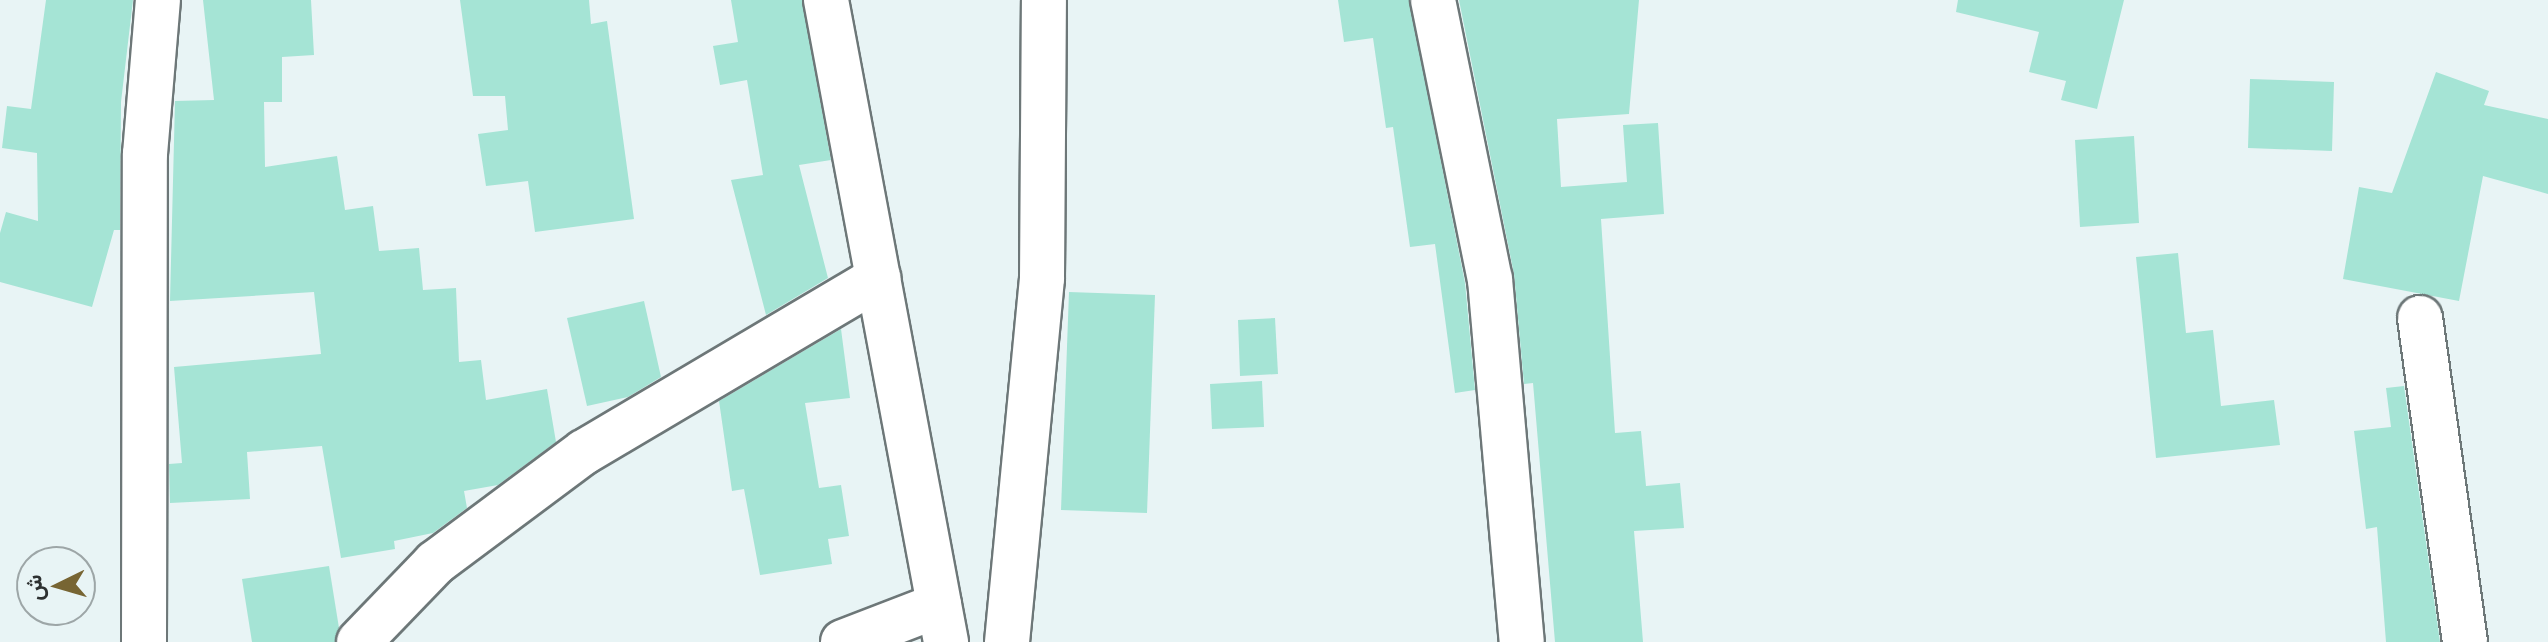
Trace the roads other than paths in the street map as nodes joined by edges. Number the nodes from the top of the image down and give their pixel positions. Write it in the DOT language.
graph roads {
  1 [pos="158,0"];
  2 [pos="826,0"];
  3 [pos="1044,0"];
  4 [pos="1433,0"];
  5 [pos="878,278"];
  6 [pos="2420,318"];
  7 [pos="942,624"];
  8 [pos="144,642"];
  9 [pos="359,642"];
  10 [pos="843,642"];
  11 [pos="1007,642"];
  12 [pos="1522,642"];
  13 [pos="2465,642"];
  1 -- 8 [label="street"];
  2 -- 5 [label="street"];
  3 -- 11 [label="street"];
  4 -- 12 [label="street"];
  5 -- 7 [label="street"];
  5 -- 9 [label="street"];
  6 -- 13 [label="street"];
  7 -- 10 [label="street"];
}
